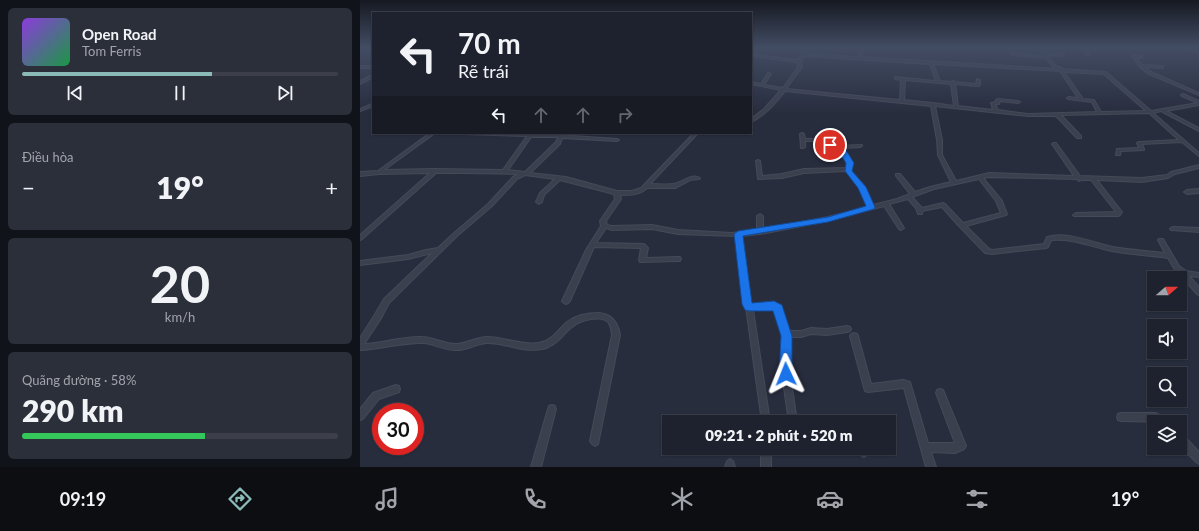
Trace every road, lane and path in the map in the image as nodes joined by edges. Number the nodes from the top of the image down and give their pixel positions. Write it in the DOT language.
graph roads {
  1 [pos="798,70"];
  2 [pos="933,70"];
  3 [pos="1060,70"];
  4 [pos="1063,70"];
  5 [pos="1146,70"];
  6 [pos="770,74"];
  7 [pos="372,77"];
  8 [pos="896,78"];
  9 [pos="903,79"];
  10 [pos="961,79"];
  11 [pos="978,80"];
  12 [pos="938,81"];
  13 [pos="953,82"];
  14 [pos="360,83"];
  15 [pos="752,83"];
  16 [pos="964,84"];
  17 [pos="762,85"];
  18 [pos="785,89"];
  19 [pos="1199,94"];
  20 [pos="1183,96"];
  21 [pos="1069,98"];
  22 [pos="1081,99"];
  23 [pos="902,101"];
  24 [pos="1018,102"];
  25 [pos="1199,103"];
  26 [pos="933,104"];
  27 [pos="372,105"];
  28 [pos="956,106"];
  29 [pos="360,110"];
  30 [pos="1163,111"];
  31 [pos="996,112"];
  32 [pos="1150,112"];
  33 [pos="1100,113"];
  34 [pos="1058,115"];
  35 [pos="752,120"];
  36 [pos="1199,130"];
  37 [pos="432,134"];
  38 [pos="496,134"];
  39 [pos="695,134"];
  40 [pos="802,134"];
  41 [pos="530,135"];
  42 [pos="558,135"];
  43 [pos="1079,137"];
  44 [pos="617,140"];
  45 [pos="802,140"];
  46 [pos="1183,141"];
  47 [pos="1054,144"];
  48 [pos="860,146"];
  49 [pos="803,147"];
  50 [pos="840,147"];
  51 [pos="1118,154"];
  52 [pos="1199,155"];
  53 [pos="758,161"];
  54 [pos="1199,166"];
  55 [pos="848,169"];
  56 [pos="435,171"];
  57 [pos="379,172"];
  58 [pos="504,172"];
  59 [pos="360,174"];
  60 [pos="525,174"];
  61 [pos="898,175"];
  62 [pos="980,177"];
  63 [pos="559,178"];
  64 [pos="697,178"];
  65 [pos="1079,179"];
  66 [pos="1092,179"];
  67 [pos="954,183"];
  68 [pos="646,186"];
  69 [pos="1199,191"];
  70 [pos="1187,192"];
  71 [pos="617,193"];
  72 [pos="910,196"];
  73 [pos="539,202"];
  74 [pos="886,203"];
  75 [pos="871,207"];
  76 [pos="1076,215"];
  77 [pos="760,216"];
  78 [pos="961,225"];
  79 [pos="604,226"];
  80 [pos="901,228"];
  81 [pos="1174,229"];
  82 [pos="1199,230"];
  83 [pos="760,232"];
  84 [pos="738,234"];
  85 [pos="360,238"];
  86 [pos="1161,240"];
  87 [pos="592,245"];
  88 [pos="439,250"];
  89 [pos="1170,256"];
  90 [pos="678,259"];
  91 [pos="360,263"];
  92 [pos="1181,271"];
  93 [pos="1187,273"];
  94 [pos="1199,275"];
  95 [pos="1187,279"];
  96 [pos="1199,292"];
  97 [pos="566,301"];
  98 [pos="749,307"];
  99 [pos="847,329"];
  100 [pos="786,334"];
  101 [pos="854,336"];
  102 [pos="360,344"];
  103 [pos="360,347"];
  104 [pos="396,389"];
  105 [pos="940,393"];
  106 [pos="552,409"];
  107 [pos="765,415"];
  108 [pos="792,415"];
  109 [pos="360,416"];
  110 [pos="1121,417"];
  111 [pos="1147,417"];
  112 [pos="595,440"];
  113 [pos="1187,446"];
  114 [pos="925,447"];
  115 [pos="766,455"];
  116 [pos="1199,459"];
  117 [pos="536,467"];
  118 [pos="766,467"];
  119 [pos="931,467"];
  1 -- 18 [label="street"];
  2 -- 12 [label="street"];
  3 -- 4 [label="street"];
  4 -- 22 [label="street"];
  4 -- 32 [label="street"];
  5 -- 19 [label="street"];
  6 -- 17 [label="street"];
  7 -- 14 [label="street"];
  8 -- 9 [label="street"];
  9 -- 12 [label="street"];
  9 -- 23 [label="street"];
  10 -- 16 [label="street"];
  11 -- 16 [label="street"];
  12 -- 13 [label="street"];
  13 -- 16 [label="street"];
  13 -- 28 [label="street"];
  15 -- 17 [label="street"];
  17 -- 18 [label="street"];
  18 -- 23 [label="street"];
  18 -- 35 [label="street"];
  20 -- 25 [label="street"];
  21 -- 22 [label="street"];
  22 -- 33 [label="street"];
  23 -- 26 [label="street"];
  24 -- 31 [label="street"];
  25 -- 30 [label="street"];
  26 -- 28 [label="street"];
  26 -- 67 [label="street"];
  27 -- 29 [label="street"];
  28 -- 31 [label="street"];
  30 -- 32 [label="street"];
  30 -- 36 [label="street"];
  31 -- 34 [label="street"];
  32 -- 33 [label="street"];
  32 -- 46 [label="street"];
  33 -- 34 [label="street"];
  34 -- 43 [label="street"];
  37 -- 57 [label="street"];
  38 -- 41 [label="street"];
  39 -- 68 [label="street"];
  40 -- 45 [label="street"];
  41 -- 42 [label="street"];
  41 -- 58 [label="street"];
  42 -- 44 [label="street"];
  42 -- 60 [label="street"];
  45 -- 49 [label="street"];
  45 -- 50 [label="street"];
  46 -- 51 [label="street"];
  46 -- 52 [label="street"];
  47 -- 65 [label="street"];
  48 -- 50 [label="street"];
  50 -- 55 [label="street"];
  53 -- 55 [label="street"];
  54 -- 66 [label="street"];
  55 -- 75 [label="street"];
  56 -- 57 [label="street"];
  56 -- 58 [label="street"];
  56 -- 85 [label="street"];
  57 -- 59 [label="street"];
  58 -- 60 [label="street"];
  60 -- 63 [label="street"];
  60 -- 88 [label="street"];
  61 -- 72 [label="street"];
  62 -- 65 [label="street"];
  62 -- 67 [label="street"];
  62 -- 78 [label="street"];
  63 -- 71 [label="street"];
  63 -- 73 [label="street"];
  64 -- 68 [label="street"];
  65 -- 66 [label="street"];
  66 -- 76 [label="street"];
  67 -- 72 [label="street"];
  68 -- 71 [label="street"];
  69 -- 70 [label="street"];
  71 -- 79 [label="street"];
  72 -- 74 [label="street"];
  72 -- 78 [label="street"];
  74 -- 75 [label="street"];
  74 -- 80 [label="street"];
  75 -- 83 [label="street"];
  77 -- 83 [label="street"];
  78 -- 89 [label="street"];
  79 -- 84 [label="street"];
  79 -- 87 [label="street"];
  81 -- 82 [label="street"];
  83 -- 84 [label="street"];
  84 -- 98 [label="street"];
  86 -- 89 [label="street"];
  87 -- 90 [label="street"];
  87 -- 97 [label="street"];
  88 -- 91 [label="street"];
  88 -- 102 [label="street"];
  89 -- 92 [label="street"];
  93 -- 94 [label="street"];
  95 -- 96 [label="street"];
  98 -- 100 [label="street"];
  98 -- 107 [label="street"];
  99 -- 100 [label="street"];
  100 -- 108 [label="street"];
  101 -- 114 [label="street"];
  103 -- 112 [label="street"];
  104 -- 109 [label="street"];
  105 -- 114 [label="street"];
  106 -- 117 [label="street"];
  110 -- 111 [label="street"];
  113 -- 116 [label="street"];
  114 -- 119 [label="street"];
  115 -- 118 [label="street"];
}
